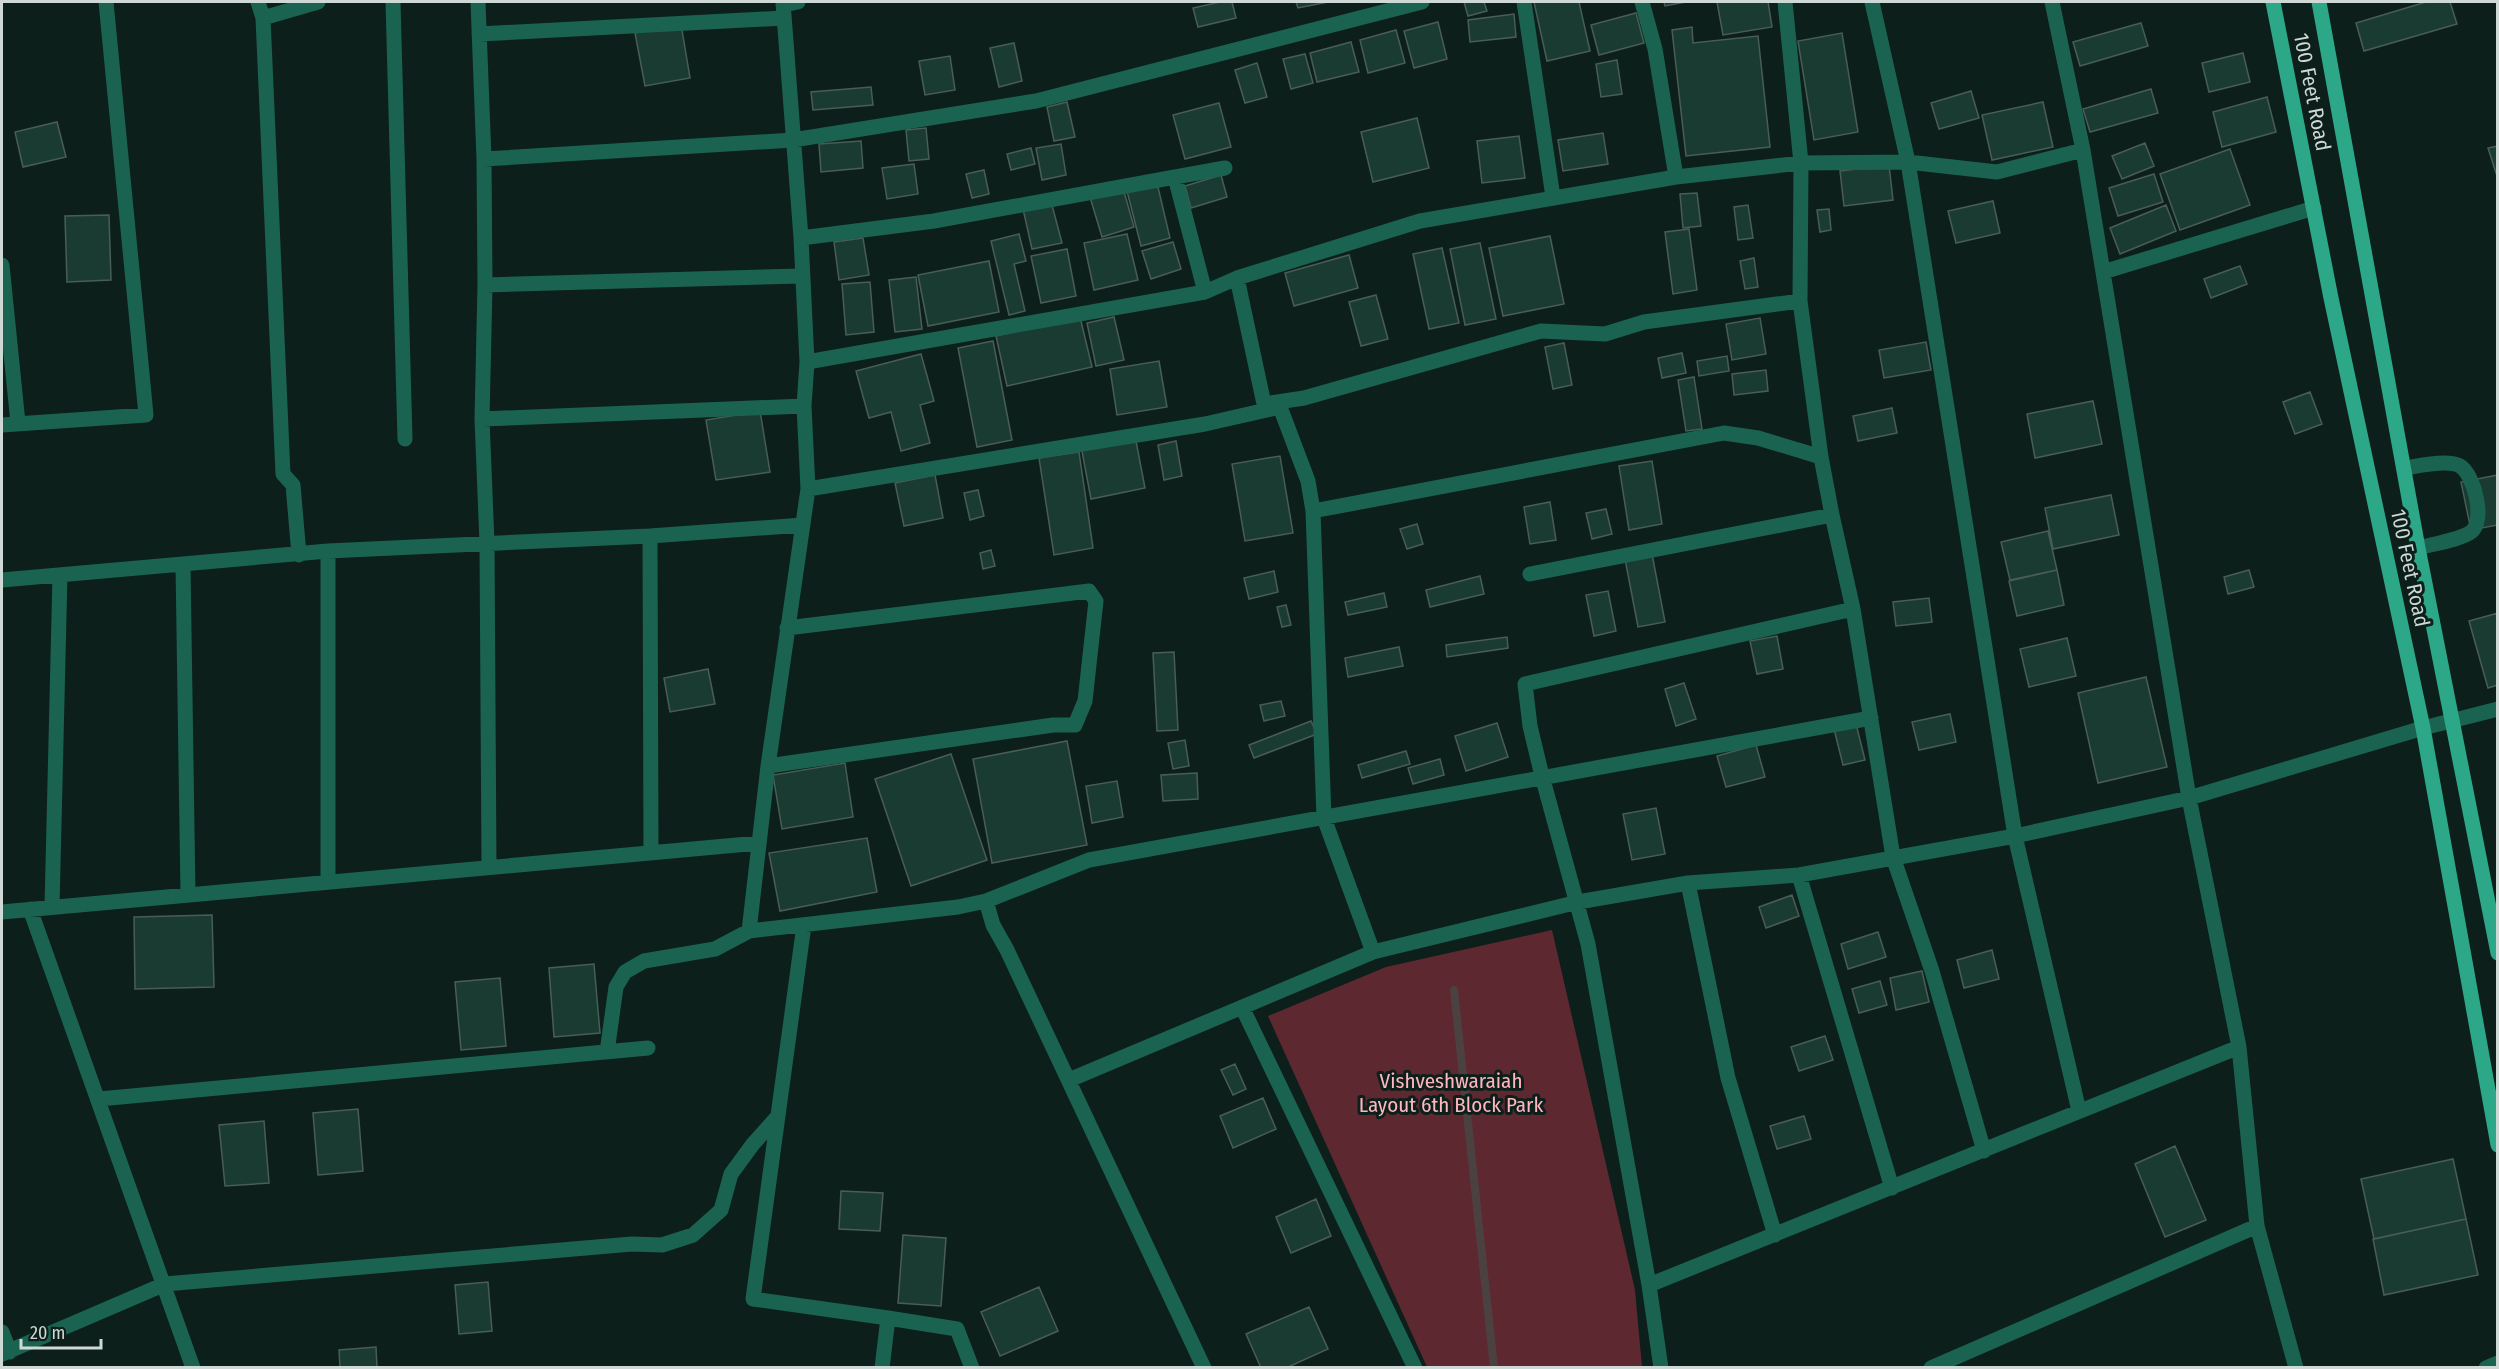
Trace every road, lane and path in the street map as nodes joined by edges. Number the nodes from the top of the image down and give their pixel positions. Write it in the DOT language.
graph roads {
  1 [pos="106,2"];
  2 [pos="258,2"];
  3 [pos="318,2"];
  4 [pos="393,2"];
  5 [pos="478,2"];
  6 [pos="1422,2"];
  7 [pos="1524,2"];
  8 [pos="1642,2"];
  9 [pos="1785,2"];
  10 [pos="1872,2"];
  11 [pos="2052,2"];
  12 [pos="2273,2"];
  13 [pos="2319,2"];
  14 [pos="787,6"];
  15 [pos="263,18"];
  16 [pos="479,34"];
  17 [pos="793,140"];
  18 [pos="2083,150"];
  19 [pos="484,159"];
  20 [pos="1908,162"];
  21 [pos="1801,164"];
  22 [pos="1225,168"];
  23 [pos="1175,177"];
  24 [pos="1676,177"];
  25 [pos="1553,197"];
  26 [pos="2314,208"];
  27 [pos="801,238"];
  28 [pos="2,265"];
  29 [pos="2103,272"];
  30 [pos="801,276"];
  31 [pos="1237,278"];
  32 [pos="485,285"];
  33 [pos="1205,292"];
  34 [pos="1800,301"];
  35 [pos="807,362"];
  36 [pos="1264,404"];
  37 [pos="804,406"];
  38 [pos="1280,407"];
  39 [pos="482,418"];
  40 [pos="18,423"];
  41 [pos="2,425"];
  42 [pos="405,439"];
  43 [pos="1821,458"];
  44 [pos="2405,468"];
  45 [pos="808,489"];
  46 [pos="1313,511"];
  47 [pos="1832,515"];
  48 [pos="803,525"];
  49 [pos="650,536"];
  50 [pos="487,543"];
  51 [pos="2418,548"];
  52 [pos="328,551"];
  53 [pos="299,555"];
  54 [pos="183,565"];
  55 [pos="1530,574"];
  56 [pos="60,575"];
  57 [pos="2,580"];
  58 [pos="1853,609"];
  59 [pos="787,628"];
  60 [pos="2498,709"];
  61 [pos="1870,718"];
  62 [pos="2451,722"];
  63 [pos="2423,728"];
  64 [pos="768,766"];
  65 [pos="1542,776"];
  66 [pos="2189,798"];
  67 [pos="1324,818"];
  68 [pos="2015,836"];
  69 [pos="759,843"];
  70 [pos="651,853"];
  71 [pos="1893,857"];
  72 [pos="489,867"];
  73 [pos="1798,875"];
  74 [pos="328,882"];
  75 [pos="1688,883"];
  76 [pos="188,895"];
  77 [pos="986,901"];
  78 [pos="1578,902"];
  79 [pos="52,908"];
  80 [pos="30,909"];
  81 [pos="2,912"];
  82 [pos="804,925"];
  83 [pos="749,931"];
  84 [pos="1373,952"];
  85 [pos="2498,953"];
  86 [pos="1242,1007"];
  87 [pos="2239,1047"];
  88 [pos="648,1048"];
  89 [pos="607,1052"];
  90 [pos="1069,1080"];
  91 [pos="99,1099"];
  92 [pos="2079,1111"];
  93 [pos="778,1116"];
  94 [pos="2498,1145"];
  95 [pos="1984,1151"];
  96 [pos="1892,1188"];
  97 [pos="2257,1226"];
  98 [pos="1775,1235"];
  99 [pos="165,1284"];
  100 [pos="1649,1285"];
  101 [pos="888,1318"];
  102 [pos="2,1332"];
  103 [pos="6,1353"];
  104 [pos="2498,1363"];
  105 [pos="193,1368"];
  106 [pos="882,1368"];
  107 [pos="972,1368"];
  108 [pos="1204,1368"];
  109 [pos="1415,1368"];
  110 [pos="1661,1368"];
  111 [pos="1931,1368"];
  112 [pos="2296,1368"];
  113 [pos="2486,1368"];
  1 -- 40 [label="street"];
  2 -- 15 [label="street"];
  3 -- 15 [label="street"];
  4 -- 42 [label="street"];
  5 -- 16 [label="street"];
  6 -- 17 [label="street"];
  7 -- 25 [label="street"];
  8 -- 24 [label="street"];
  9 -- 21 [label="street"];
  10 -- 20 [label="street"];
  11 -- 18 [label="street"];
  12 -- 26 [label="main road, 100 Feet Road"];
  13 -- 44 [label="main road, 100 Feet Road"];
  14 -- 16 [label="street"];
  14 -- 17 [label="street"];
  15 -- 53 [label="street"];
  16 -- 19 [label="street"];
  17 -- 19 [label="street"];
  17 -- 27 [label="street"];
  18 -- 20 [label="street"];
  18 -- 29 [label="street"];
  19 -- 32 [label="street"];
  20 -- 21 [label="street"];
  20 -- 68 [label="street"];
  21 -- 24 [label="street"];
  21 -- 34 [label="street"];
  22 -- 23 [label="street"];
  23 -- 27 [label="street"];
  23 -- 33 [label="street"];
  24 -- 25 [label="street"];
  25 -- 31 [label="street"];
  26 -- 29 [label="street"];
  26 -- 63 [label="main road, 100 Feet Road"];
  27 -- 30 [label="street"];
  28 -- 40 [label="street"];
  29 -- 66 [label="street"];
  30 -- 32 [label="street"];
  30 -- 35 [label="street"];
  31 -- 33 [label="street"];
  31 -- 36 [label="street"];
  32 -- 39 [label="street"];
  33 -- 35 [label="street"];
  34 -- 36 [label="street"];
  34 -- 43 [label="street"];
  35 -- 37 [label="street"];
  36 -- 38 [label="street"];
  37 -- 39 [label="street"];
  37 -- 45 [label="street"];
  38 -- 45 [label="street"];
  38 -- 46 [label="street"];
  39 -- 50 [label="street"];
  40 -- 41 [label="street"];
  43 -- 46 [label="street"];
  43 -- 47 [label="street"];
  44 -- 51 [label="main road, 100 Feet Road"];
  44 -- 51 [label="street"];
  45 -- 48 [label="street"];
  46 -- 67 [label="street"];
  47 -- 55 [label="street"];
  47 -- 58 [label="street"];
  48 -- 49 [label="street"];
  48 -- 59 [label="street"];
  49 -- 50 [label="street"];
  49 -- 70 [label="street"];
  50 -- 52 [label="street"];
  50 -- 72 [label="street"];
  51 -- 62 [label="main road, 100 Feet Road"];
  52 -- 53 [label="street"];
  52 -- 74 [label="street"];
  53 -- 54 [label="street"];
  54 -- 56 [label="street"];
  54 -- 76 [label="street"];
  56 -- 57 [label="street"];
  56 -- 79 [label="street"];
  58 -- 61 [label="street"];
  58 -- 65 [label="street"];
  59 -- 64 [label="street"];
  59 -- 64 [label="street"];
  60 -- 62 [label="street"];
  61 -- 65 [label="street"];
  61 -- 71 [label="street"];
  62 -- 63 [label="street"];
  62 -- 85 [label="main road, 100 Feet Road"];
  63 -- 66 [label="street"];
  63 -- 94 [label="main road, 100 Feet Road"];
  64 -- 69 [label="street"];
  65 -- 67 [label="street"];
  65 -- 78 [label="street"];
  66 -- 68 [label="street"];
  66 -- 87 [label="street"];
  67 -- 77 [label="street"];
  67 -- 84 [label="street"];
  68 -- 71 [label="street"];
  68 -- 92 [label="street"];
  69 -- 70 [label="street"];
  69 -- 83 [label="street"];
  70 -- 72 [label="street"];
  71 -- 73 [label="street"];
  71 -- 95 [label="street"];
  72 -- 74 [label="street"];
  73 -- 75 [label="street"];
  73 -- 96 [label="street"];
  74 -- 76 [label="street"];
  75 -- 78 [label="street"];
  75 -- 98 [label="street"];
  76 -- 79 [label="street"];
  77 -- 82 [label="street"];
  77 -- 90 [label="street"];
  78 -- 84 [label="street"];
  78 -- 100 [label="street"];
  79 -- 80 [label="street"];
  80 -- 81 [label="street"];
  80 -- 91 [label="street"];
  82 -- 83 [label="street"];
  82 -- 93 [label="street"];
  83 -- 89 [label="street"];
  84 -- 86 [label="street"];
  86 -- 90 [label="street"];
  86 -- 109 [label="street"];
  87 -- 92 [label="street"];
  87 -- 97 [label="street"];
  88 -- 89 [label="street"];
  89 -- 91 [label="street"];
  90 -- 108 [label="street"];
  91 -- 99 [label="street"];
  92 -- 95 [label="street"];
  93 -- 99 [label="street"];
  93 -- 101 [label="street"];
  95 -- 96 [label="street"];
  96 -- 98 [label="street"];
  97 -- 111 [label="street"];
  97 -- 112 [label="street"];
  98 -- 100 [label="street"];
  99 -- 103 [label="street"];
  99 -- 105 [label="street"];
  100 -- 110 [label="street"];
  101 -- 106 [label="street"];
  101 -- 107 [label="street"];
  102 -- 103 [label="street"];
  104 -- 113 [label="street"];
}
